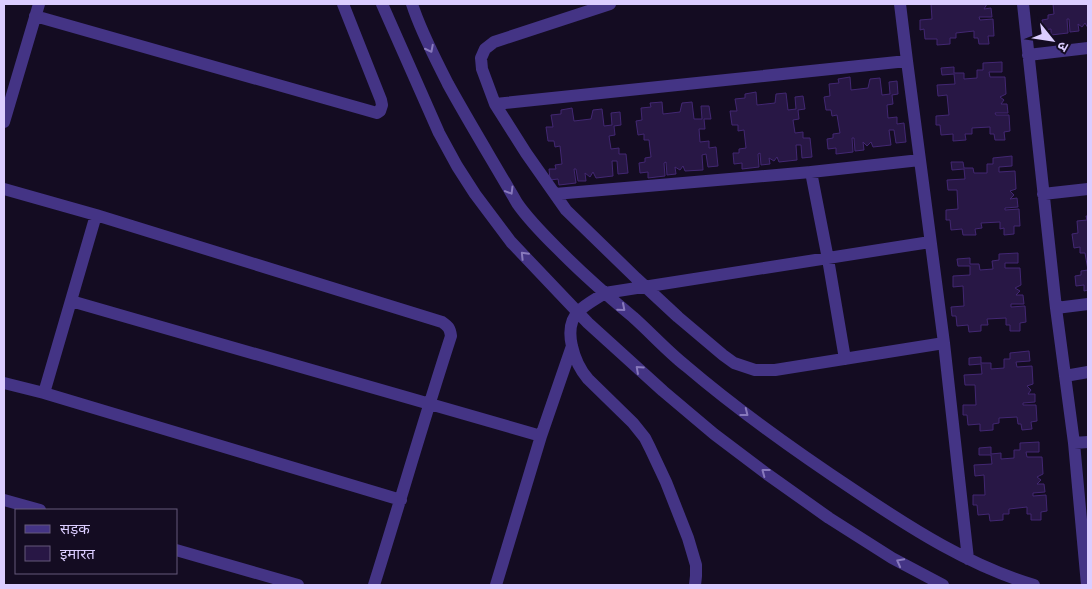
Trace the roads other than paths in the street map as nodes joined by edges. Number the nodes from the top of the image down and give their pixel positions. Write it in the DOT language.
graph roads {
  1 [pos="343,4"];
  2 [pos="382,4"];
  3 [pos="412,4"];
  4 [pos="610,4"];
  5 [pos="900,4"];
  6 [pos="1023,4"];
  7 [pos="37,10"];
  8 [pos="1088,48"];
  9 [pos="1028,55"];
  10 [pos="907,61"];
  11 [pos="495,104"];
  12 [pos="4,122"];
  13 [pos="920,160"];
  14 [pos="811,172"];
  15 [pos="4,189"];
  16 [pos="1088,189"];
  17 [pos="554,194"];
  18 [pos="1043,194"];
  19 [pos="96,216"];
  20 [pos="930,242"];
  21 [pos="828,259"];
  22 [pos="646,288"];
  23 [pos="605,293"];
  24 [pos="72,301"];
  25 [pos="1088,304"];
  26 [pos="1056,308"];
  27 [pos="578,312"];
  28 [pos="944,343"];
  29 [pos="572,346"];
  30 [pos="845,359"];
  31 [pos="1088,372"];
  32 [pos="1065,376"];
  33 [pos="4,383"];
  34 [pos="44,393"];
  35 [pos="429,404"];
  36 [pos="541,436"];
  37 [pos="1088,442"];
  38 [pos="1074,443"];
  39 [pos="4,500"];
  40 [pos="401,500"];
  41 [pos="36,509"];
  42 [pos="1086,550"];
  43 [pos="178,551"];
  44 [pos="968,559"];
  45 [pos="298,585"];
  46 [pos="374,585"];
  47 [pos="496,585"];
  48 [pos="695,585"];
  49 [pos="943,585"];
  50 [pos="1034,585"];
  51 [pos="1087,585"];
  1 -- 7 [label="street"];
  27 -- 2 [label="street, one-way"];
  3 -- 23 [label="street, one-way"];
  4 -- 11 [label="street"];
  5 -- 10 [label="street"];
  6 -- 9 [label="street"];
  7 -- 12 [label="street"];
  8 -- 9 [label="street"];
  9 -- 18 [label="street"];
  10 -- 11 [label="street"];
  10 -- 13 [label="street"];
  11 -- 17 [label="street"];
  13 -- 14 [label="street"];
  13 -- 20 [label="street"];
  14 -- 17 [label="street"];
  14 -- 21 [label="street"];
  15 -- 19 [label="street"];
  16 -- 18 [label="street"];
  17 -- 22 [label="street"];
  18 -- 26 [label="street"];
  19 -- 24 [label="street"];
  19 -- 35 [label="street"];
  20 -- 21 [label="street"];
  20 -- 28 [label="street"];
  21 -- 22 [label="street"];
  21 -- 30 [label="street"];
  22 -- 23 [label="street"];
  22 -- 30 [label="street"];
  23 -- 27 [label="street"];
  23 -- 44 [label="street, one-way"];
  24 -- 34 [label="street"];
  24 -- 35 [label="street"];
  25 -- 26 [label="street"];
  26 -- 32 [label="street"];
  27 -- 29 [label="street"];
  49 -- 27 [label="street, one-way"];
  28 -- 30 [label="street"];
  28 -- 44 [label="street"];
  29 -- 36 [label="street"];
  29 -- 48 [label="street"];
  31 -- 32 [label="street"];
  32 -- 38 [label="street"];
  33 -- 34 [label="street"];
  34 -- 40 [label="street"];
  35 -- 36 [label="street"];
  35 -- 40 [label="street"];
  36 -- 47 [label="street"];
  37 -- 38 [label="street"];
  38 -- 42 [label="street"];
  39 -- 41 [label="street"];
  40 -- 46 [label="street"];
  42 -- 51 [label="street"];
  43 -- 45 [label="street"];
  44 -- 50 [label="street"];
}
